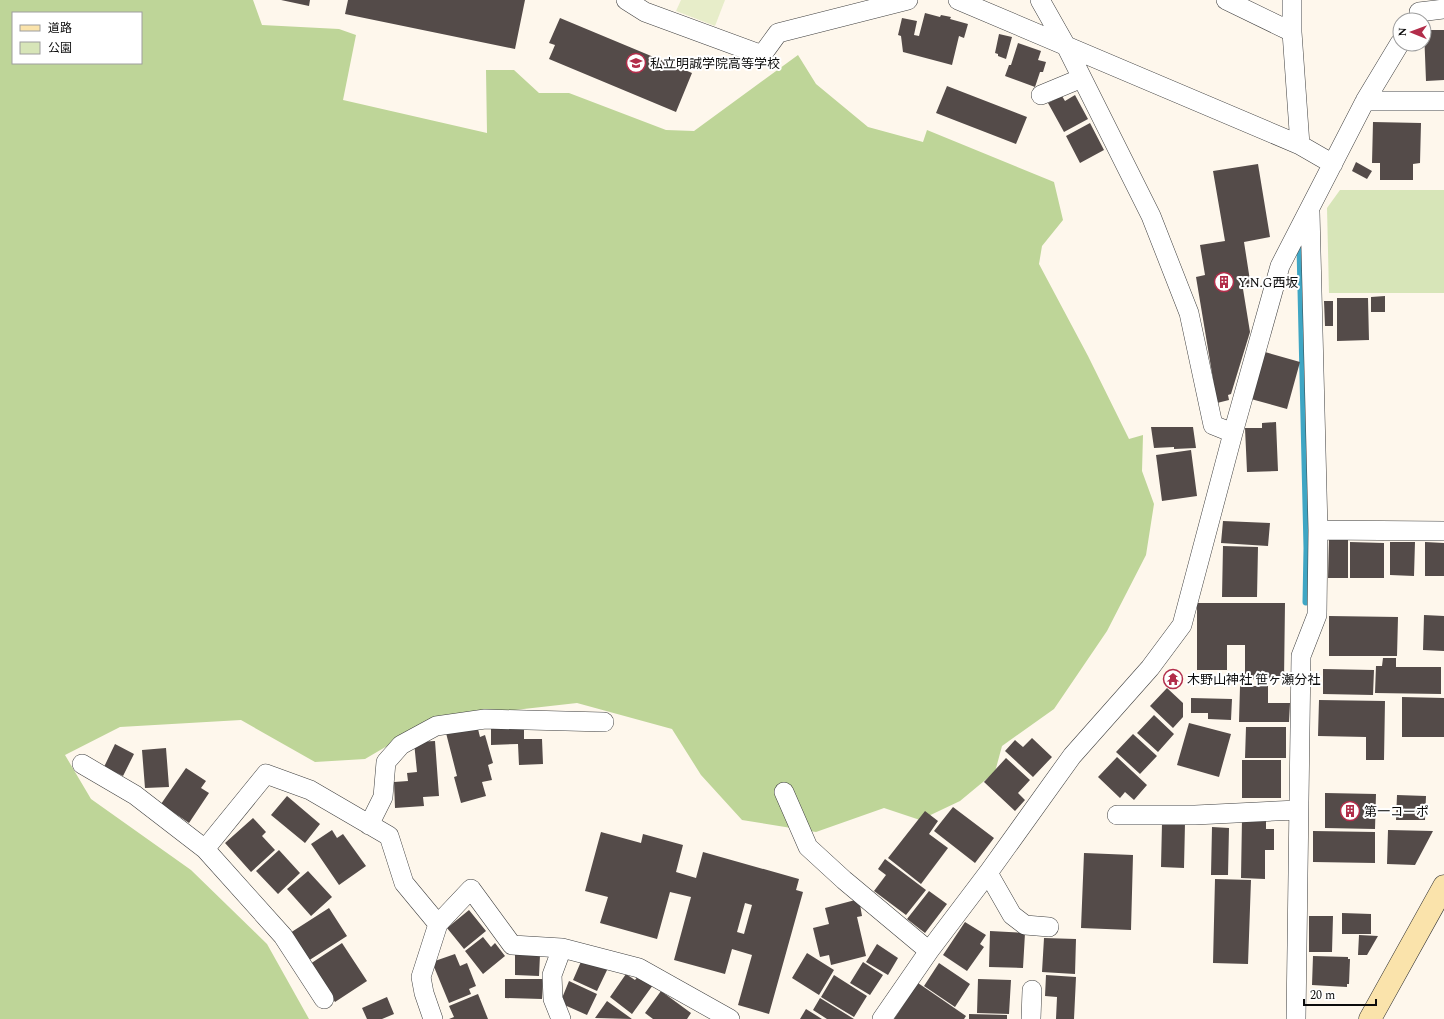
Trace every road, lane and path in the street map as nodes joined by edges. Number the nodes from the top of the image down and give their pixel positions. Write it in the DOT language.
graph roads {
  1 [pos="626,0"];
  2 [pos="908,0"];
  3 [pos="958,0"];
  4 [pos="1040,0"];
  5 [pos="1226,0"];
  6 [pos="1292,0"];
  7 [pos="1444,9"];
  8 [pos="1420,11"];
  9 [pos="1288,30"];
  10 [pos="1066,46"];
  11 [pos="1395,52"];
  12 [pos="1082,78"];
  13 [pos="1041,95"];
  14 [pos="1365,101"];
  15 [pos="1444,101"];
  16 [pos="1300,145"];
  17 [pos="1333,164"];
  18 [pos="1310,209"];
  19 [pos="1233,433"];
  20 [pos="1318,530"];
  21 [pos="1444,531"];
  22 [pos="604,722"];
  23 [pos="82,764"];
  24 [pos="784,792"];
  25 [pos="1298,810"];
  26 [pos="1117,815"];
  27 [pos="369,825"];
  28 [pos="205,849"];
  29 [pos="988,873"];
  30 [pos="1444,886"];
  31 [pos="438,924"];
  32 [pos="1049,926"];
  33 [pos="562,948"];
  34 [pos="929,951"];
  35 [pos="1032,990"];
  36 [pos="324,999"];
  37 [pos="885,1018"];
  38 [pos="433,1019"];
  39 [pos="561,1019"];
  40 [pos="730,1019"];
  41 [pos="1031,1019"];
  42 [pos="1296,1019"];
  43 [pos="1370,1019"];
  1 -- 2 [label="street"];
  3 -- 10 [label="street"];
  4 -- 10 [label="street"];
  5 -- 9 [label="street"];
  6 -- 9 [label="street"];
  7 -- 8 [label="street"];
  9 -- 16 [label="street"];
  10 -- 12 [label="street"];
  10 -- 16 [label="street"];
  11 -- 14 [label="street"];
  12 -- 13 [label="street"];
  12 -- 19 [label="street"];
  14 -- 15 [label="street"];
  14 -- 17 [label="street"];
  16 -- 17 [label="street"];
  17 -- 18 [label="street"];
  18 -- 19 [label="street"];
  18 -- 20 [label="street"];
  19 -- 29 [label="street"];
  20 -- 21 [label="street"];
  20 -- 25 [label="street"];
  22 -- 27 [label="street"];
  23 -- 28 [label="street"];
  24 -- 34 [label="street"];
  25 -- 26 [label="street"];
  25 -- 42 [label="street"];
  27 -- 28 [label="street"];
  27 -- 31 [label="street"];
  28 -- 36 [label="street"];
  29 -- 32 [label="street"];
  29 -- 34 [label="street"];
  30 -- 43 [label="street"];
  31 -- 33 [label="street"];
  31 -- 38 [label="street"];
  33 -- 39 [label="street"];
  33 -- 40 [label="street"];
  34 -- 37 [label="street"];
  35 -- 41 [label="street"];
}
